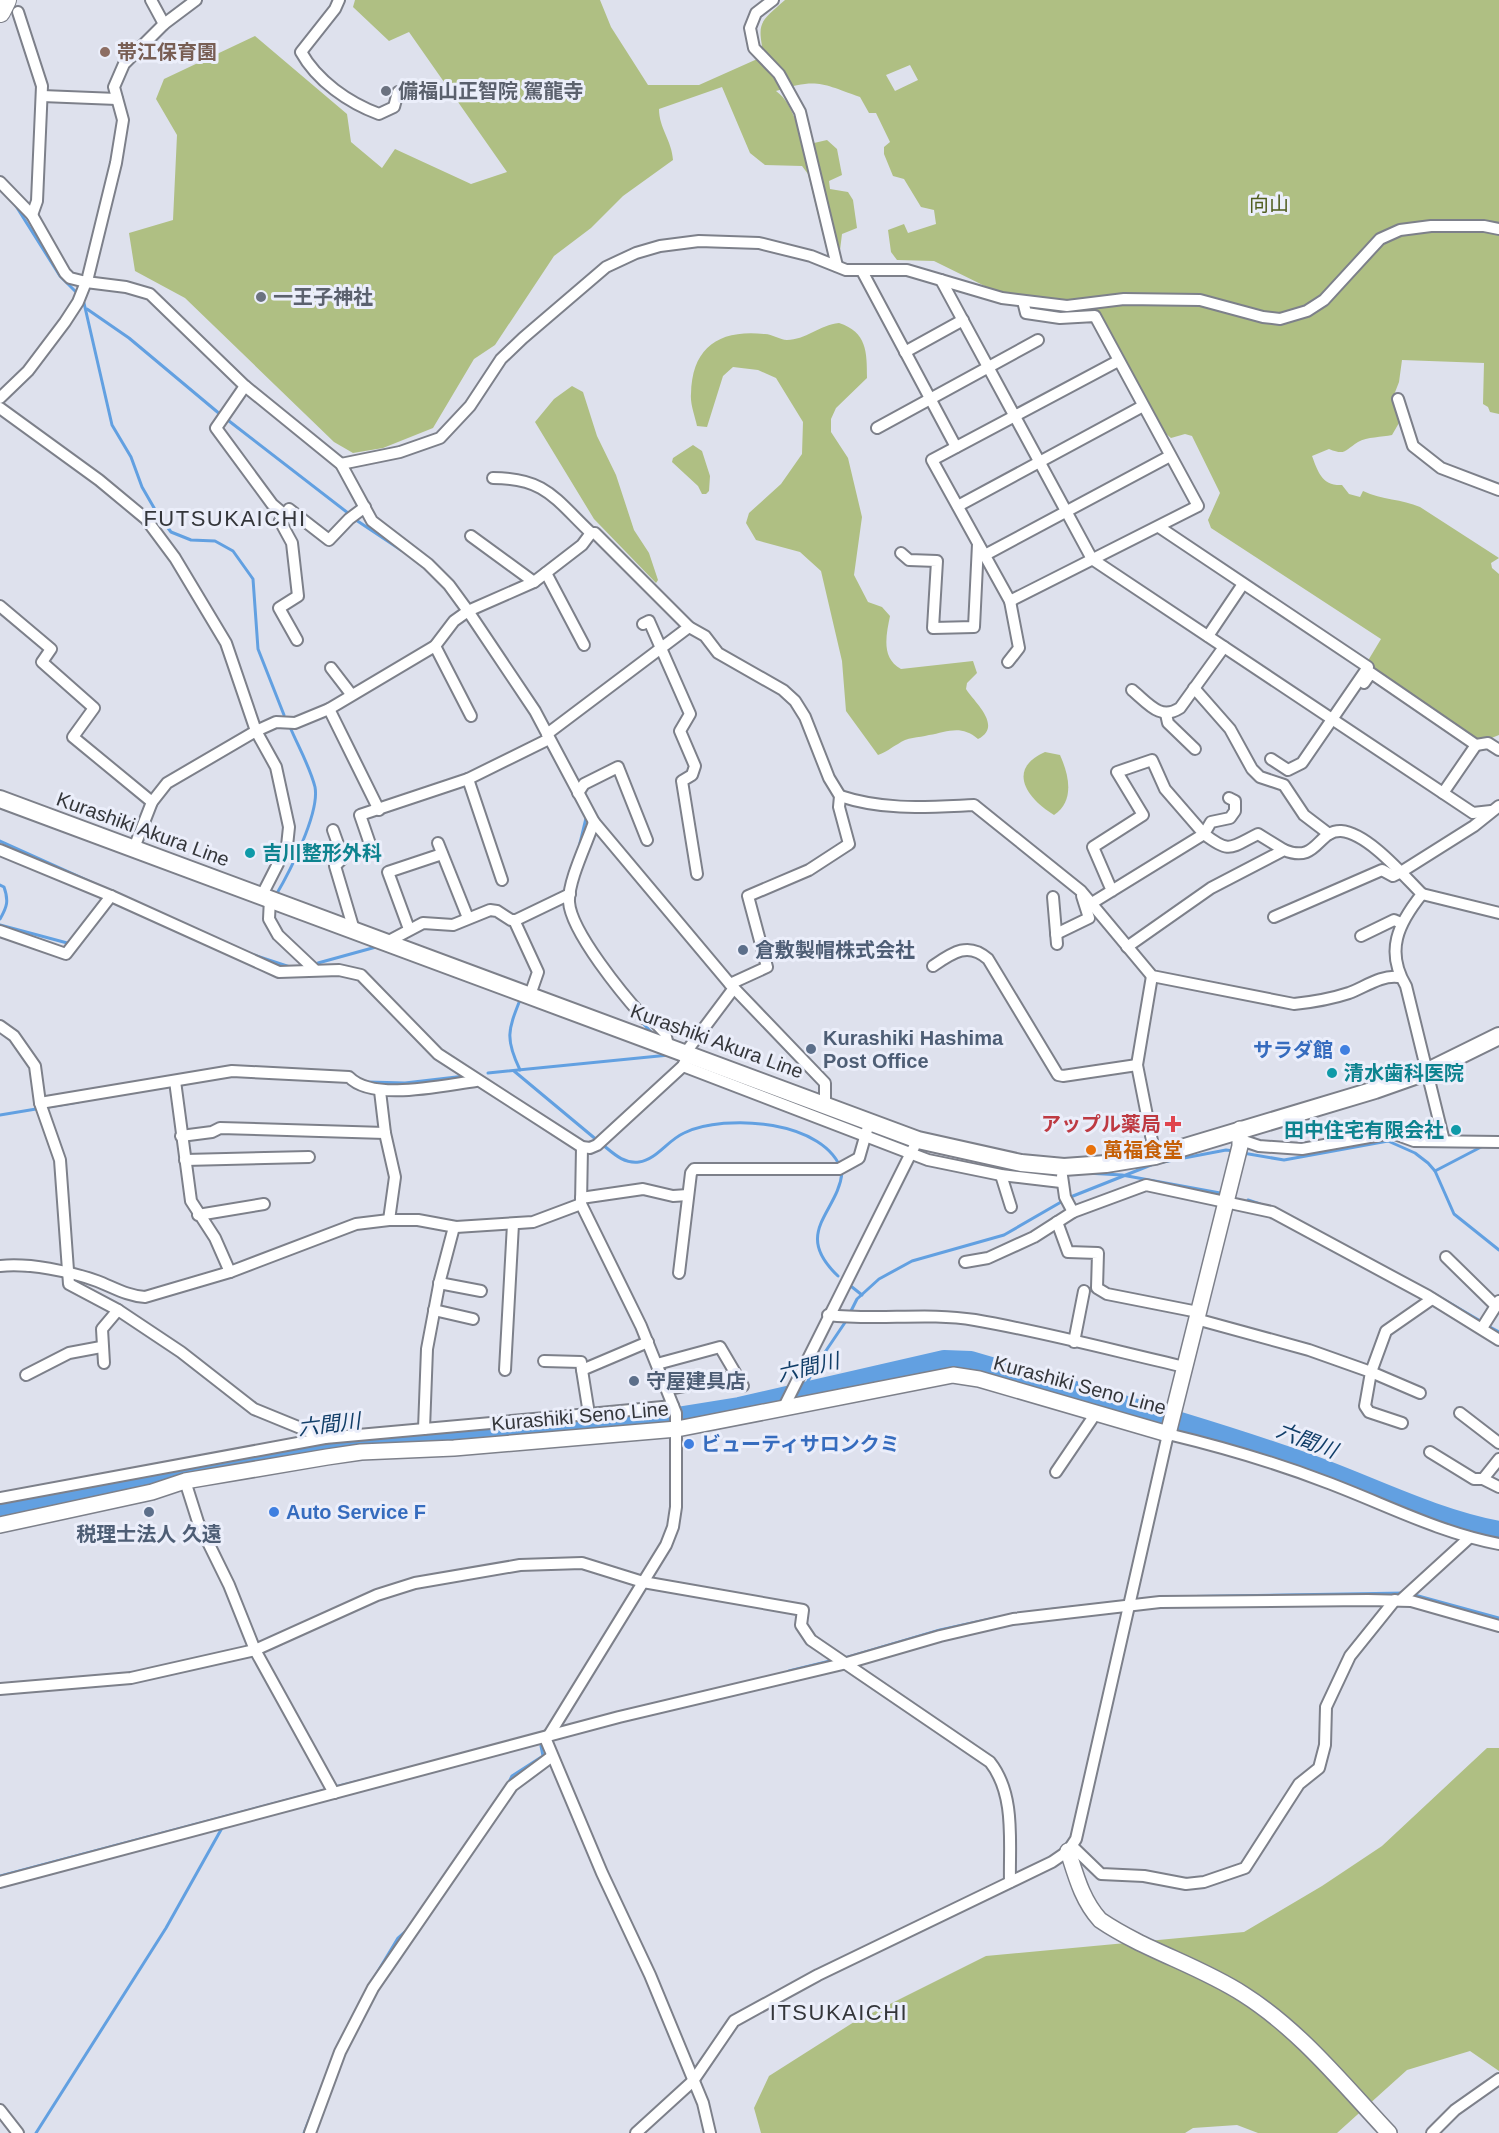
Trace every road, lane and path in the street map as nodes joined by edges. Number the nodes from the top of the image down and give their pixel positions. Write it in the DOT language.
graph roads {
  1 [pos="151,0"];
  2 [pos="196,0"];
  3 [pos="339,0"];
  4 [pos="773,0"];
  5 [pos="8,8"];
  6 [pos="164,24"];
  7 [pos="398,92"];
  8 [pos="42,96"];
  9 [pos="117,99"];
  10 [pos="0,182"];
  11 [pos="32,215"];
  12 [pos="1499,229"];
  13 [pos="837,266"];
  14 [pos="862,270"];
  15 [pos="941,280"];
  16 [pos="86,282"];
  17 [pos="1023,301"];
  18 [pos="963,320"];
  19 [pos="1038,340"];
  20 [pos="905,352"];
  21 [pos="1118,361"];
  22 [pos="987,367"];
  23 [pos="245,386"];
  24 [pos="0,398"];
  25 [pos="930,399"];
  26 [pos="1398,399"];
  27 [pos="1143,406"];
  28 [pos="0,408"];
  29 [pos="1012,415"];
  30 [pos="877,428"];
  31 [pos="956,447"];
  32 [pos="1170,456"];
  33 [pos="1038,462"];
  34 [pos="341,464"];
  35 [pos="494,478"];
  36 [pos="1499,490"];
  37 [pos="958,506"];
  38 [pos="365,507"];
  39 [pos="1066,511"];
  40 [pos="285,515"];
  41 [pos="1159,527"];
  42 [pos="591,533"];
  43 [pos="471,536"];
  44 [pos="978,543"];
  45 [pos="902,553"];
  46 [pos="985,555"];
  47 [pos="1092,559"];
  48 [pos="546,573"];
  49 [pos="534,582"];
  50 [pos="1243,584"];
  51 [pos="1010,602"];
  52 [pos="0,606"];
  53 [pos="468,611"];
  54 [pos="643,624"];
  55 [pos="689,627"];
  56 [pos="1208,636"];
  57 [pos="297,640"];
  58 [pos="584,645"];
  59 [pos="435,646"];
  60 [pos="1224,647"];
  61 [pos="660,649"];
  62 [pos="1008,662"];
  63 [pos="331,669"];
  64 [pos="1194,688"];
  65 [pos="1132,690"];
  66 [pos="351,694"];
  67 [pos="329,709"];
  68 [pos="1166,714"];
  69 [pos="471,716"];
  70 [pos="1335,721"];
  71 [pos="256,731"];
  72 [pos="548,737"];
  73 [pos="1476,745"];
  74 [pos="1195,749"];
  75 [pos="1499,750"];
  76 [pos="1271,759"];
  77 [pos="468,778"];
  78 [pos="578,793"];
  79 [pos="1443,793"];
  80 [pos="840,796"];
  81 [pos="1229,798"];
  82 [pos="0,799"];
  83 [pos="152,802"];
  84 [pos="1495,808"];
  85 [pos="379,810"];
  86 [pos="594,822"];
  87 [pos="333,830"];
  88 [pos="1204,834"];
  89 [pos="1329,834"];
  90 [pos="648,840"];
  91 [pos="371,847"];
  92 [pos="134,848"];
  93 [pos="0,850"];
  94 [pos="1284,850"];
  95 [pos="1401,872"];
  96 [pos="697,874"];
  97 [pos="502,880"];
  98 [pos="1081,891"];
  99 [pos="1112,891"];
  100 [pos="570,894"];
  101 [pos="1422,894"];
  102 [pos="111,896"];
  103 [pos="266,897"];
  104 [pos="1053,897"];
  105 [pos="1092,903"];
  106 [pos="1499,913"];
  107 [pos="1274,917"];
  108 [pos="468,918"];
  109 [pos="513,920"];
  110 [pos="1401,923"];
  111 [pos="408,929"];
  112 [pos="354,930"];
  113 [pos="0,931"];
  114 [pos="1361,936"];
  115 [pos="387,942"];
  116 [pos="1127,947"];
  117 [pos="933,966"];
  118 [pos="314,969"];
  119 [pos="1152,976"];
  120 [pos="1398,976"];
  121 [pos="732,986"];
  122 [pos="530,995"];
  123 [pos="0,1026"];
  124 [pos="1499,1036"];
  125 [pos="668,1045"];
  126 [pos="686,1059"];
  127 [pos="1137,1065"];
  128 [pos="1426,1072"];
  129 [pos="175,1081"];
  130 [pos="476,1081"];
  131 [pos="381,1091"];
  132 [pos="825,1104"];
  133 [pos="42,1106"];
  134 [pos="868,1128"];
  135 [pos="385,1133"];
  136 [pos="181,1136"];
  137 [pos="1444,1141"];
  138 [pos="1499,1142"];
  139 [pos="1239,1144"];
  140 [pos="915,1146"];
  141 [pos="582,1147"];
  142 [pos="1155,1156"];
  143 [pos="309,1157"];
  144 [pos="184,1160"];
  145 [pos="1001,1175"];
  146 [pos="1063,1175"];
  147 [pos="688,1195"];
  148 [pos="581,1201"];
  149 [pos="1226,1201"];
  150 [pos="264,1204"];
  151 [pos="1011,1207"];
  152 [pos="1072,1210"];
  153 [pos="198,1215"];
  154 [pos="389,1220"];
  155 [pos="1057,1222"];
  156 [pos="513,1224"];
  157 [pos="454,1227"];
  158 [pos="1446,1257"];
  159 [pos="965,1262"];
  160 [pos="0,1266"];
  161 [pos="230,1272"];
  162 [pos="66,1273"];
  163 [pos="679,1273"];
  164 [pos="439,1283"];
  165 [pos="481,1291"];
  166 [pos="1084,1291"];
  167 [pos="1432,1299"];
  168 [pos="1497,1303"];
  169 [pos="118,1310"];
  170 [pos="434,1310"];
  171 [pos="828,1315"];
  172 [pos="1197,1316"];
  173 [pos="473,1319"];
  174 [pos="1484,1325"];
  175 [pos="1499,1340"];
  176 [pos="648,1342"];
  177 [pos="1074,1342"];
  178 [pos="101,1347"];
  179 [pos="544,1361"];
  180 [pos="104,1363"];
  181 [pos="657,1364"];
  182 [pos="1185,1367"];
  183 [pos="505,1370"];
  184 [pos="582,1370"];
  185 [pos="1371,1372"];
  186 [pos="26,1375"];
  187 [pos="668,1389"];
  188 [pos="1420,1393"];
  189 [pos="784,1406"];
  190 [pos="1096,1413"];
  191 [pos="1460,1413"];
  192 [pos="589,1414"];
  193 [pos="676,1418"];
  194 [pos="1402,1423"];
  195 [pos="1170,1426"];
  196 [pos="424,1429"];
  197 [pos="1499,1443"];
  198 [pos="326,1447"];
  199 [pos="1430,1452"];
  200 [pos="1499,1459"];
  201 [pos="1056,1472"];
  202 [pos="1483,1479"];
  203 [pos="185,1481"];
  204 [pos="1499,1487"];
  205 [pos="0,1498"];
  206 [pos="0,1525"];
  207 [pos="1469,1538"];
  208 [pos="1499,1544"];
  209 [pos="643,1582"];
  210 [pos="1398,1600"];
  211 [pos="1129,1605"];
  212 [pos="1499,1626"];
  213 [pos="255,1650"];
  214 [pos="847,1663"];
  215 [pos="0,1689"];
  216 [pos="551,1732"];
  217 [pos="551,1757"];
  218 [pos="333,1789"];
  219 [pos="1070,1848"];
  220 [pos="0,1882"];
  221 [pos="1010,1882"];
  222 [pos="1499,2079"];
  223 [pos="693,2081"];
  224 [pos="0,2110"];
  225 [pos="646,2128"];
  226 [pos="18,2133"];
  227 [pos="309,2133"];
  228 [pos="636,2133"];
  229 [pos="711,2133"];
  230 [pos="1389,2133"];
  231 [pos="1432,2133"];
  1 -- 6 [label="street"];
  2 -- 6 [label="street"];
  3 -- 7 [label="street"];
  4 -- 13 [label="street"];
  5 -- 8 [label="street"];
  6 -- 9 [label="street"];
  8 -- 9 [label="street"];
  8 -- 11 [label="street"];
  9 -- 16 [label="street"];
  10 -- 11 [label="street"];
  11 -- 16 [label="street"];
  12 -- 17 [label="street"];
  13 -- 14 [label="street"];
  13 -- 34 [label="street"];
  14 -- 15 [label="street"];
  14 -- 20 [label="street"];
  15 -- 17 [label="street"];
  15 -- 18 [label="street"];
  16 -- 23 [label="street"];
  16 -- 24 [label="street"];
  17 -- 21 [label="street"];
  18 -- 20 [label="street"];
  18 -- 22 [label="street"];
  19 -- 22 [label="street"];
  20 -- 25 [label="street"];
  21 -- 27 [label="street"];
  21 -- 29 [label="street"];
  22 -- 25 [label="street"];
  22 -- 29 [label="street"];
  23 -- 34 [label="street"];
  23 -- 40 [label="street"];
  25 -- 30 [label="street"];
  25 -- 31 [label="street"];
  26 -- 36 [label="street"];
  27 -- 32 [label="street"];
  27 -- 33 [label="street"];
  28 -- 71 [label="street"];
  29 -- 31 [label="street"];
  29 -- 33 [label="street"];
  31 -- 37 [label="street"];
  32 -- 39 [label="street"];
  32 -- 41 [label="street"];
  33 -- 37 [label="street"];
  33 -- 39 [label="street"];
  34 -- 38 [label="street"];
  35 -- 42 [label="street"];
  37 -- 44 [label="street"];
  38 -- 40 [label="street"];
  38 -- 53 [label="street"];
  39 -- 46 [label="street"];
  39 -- 47 [label="street"];
  40 -- 57 [label="street"];
  41 -- 47 [label="street"];
  41 -- 50 [label="street"];
  42 -- 48 [label="street"];
  42 -- 55 [label="street"];
  43 -- 49 [label="street"];
  44 -- 45 [label="street"];
  44 -- 46 [label="street"];
  46 -- 51 [label="street"];
  47 -- 51 [label="street"];
  47 -- 56 [label="street"];
  48 -- 49 [label="street"];
  48 -- 58 [label="street"];
  49 -- 53 [label="street"];
  50 -- 56 [label="street"];
  50 -- 70 [label="street"];
  51 -- 62 [label="street"];
  52 -- 83 [label="street"];
  53 -- 59 [label="street"];
  53 -- 72 [label="street"];
  54 -- 61 [label="street"];
  55 -- 61 [label="street"];
  55 -- 80 [label="street"];
  56 -- 60 [label="street"];
  59 -- 66 [label="street"];
  59 -- 69 [label="street"];
  60 -- 64 [label="street"];
  60 -- 70 [label="street"];
  61 -- 72 [label="street"];
  61 -- 96 [label="street"];
  63 -- 66 [label="street"];
  64 -- 68 [label="street"];
  64 -- 89 [label="street"];
  65 -- 68 [label="street"];
  66 -- 67 [label="street"];
  67 -- 71 [label="street"];
  67 -- 85 [label="street"];
  68 -- 74 [label="street"];
  70 -- 73 [label="street"];
  70 -- 76 [label="street"];
  70 -- 79 [label="street"];
  71 -- 83 [label="street"];
  71 -- 103 [label="street"];
  72 -- 77 [label="street"];
  72 -- 78 [label="street"];
  73 -- 75 [label="street"];
  73 -- 79 [label="street"];
  77 -- 85 [label="street"];
  77 -- 97 [label="street"];
  78 -- 86 [label="street"];
  78 -- 90 [label="street"];
  79 -- 84 [label="street"];
  80 -- 98 [label="street"];
  80 -- 121 [label="street"];
  81 -- 88 [label="street"];
  82 -- 92 [label="main road, Kurashiki Akura Line"];
  83 -- 92 [label="street"];
  84 -- 95 [label="street"];
  85 -- 91 [label="street"];
  86 -- 100 [label="street"];
  86 -- 121 [label="street"];
  87 -- 112 [label="street"];
  88 -- 94 [label="street"];
  88 -- 99 [label="street"];
  88 -- 99 [label="street"];
  89 -- 94 [label="street"];
  89 -- 95 [label="street"];
  92 -- 103 [label="main road, Kurashiki Akura Line"];
  93 -- 102 [label="street"];
  94 -- 116 [label="street"];
  95 -- 101 [label="street"];
  95 -- 107 [label="street"];
  98 -- 104 [label="street"];
  98 -- 105 [label="street"];
  99 -- 105 [label="street"];
  100 -- 109 [label="street"];
  100 -- 125 [label="street"];
  101 -- 106 [label="street"];
  101 -- 110 [label="street"];
  102 -- 113 [label="street"];
  102 -- 118 [label="street"];
  103 -- 112 [label="main road, Kurashiki Akura Line"];
  103 -- 118 [label="street"];
  105 -- 116 [label="street"];
  108 -- 109 [label="street"];
  108 -- 111 [label="street"];
  108 -- 111 [label="street"];
  109 -- 122 [label="street"];
  110 -- 114 [label="street"];
  110 -- 120 [label="street"];
  111 -- 115 [label="street"];
  112 -- 115 [label="main road, Kurashiki Akura Line"];
  115 -- 122 [label="main road, Kurashiki Akura Line"];
  116 -- 119 [label="street"];
  117 -- 127 [label="street"];
  118 -- 130 [label="street"];
  119 -- 120 [label="street"];
  119 -- 127 [label="street"];
  120 -- 128 [label="street"];
  121 -- 126 [label="street"];
  121 -- 132 [label="street"];
  122 -- 125 [label="main road, Kurashiki Akura Line"];
  123 -- 133 [label="street"];
  124 -- 128 [label="main road, Kurashiki Akura Line"];
  125 -- 126 [label="main road, Kurashiki Akura Line"];
  126 -- 132 [label="main road, Kurashiki Akura Line"];
  126 -- 134 [label="street"];
  126 -- 141 [label="street"];
  127 -- 142 [label="street"];
  128 -- 137 [label="street"];
  128 -- 139 [label="main road, Kurashiki Akura Line"];
  129 -- 131 [label="street"];
  129 -- 133 [label="street"];
  129 -- 136 [label="street"];
  130 -- 131 [label="street"];
  130 -- 141 [label="street"];
  131 -- 135 [label="street"];
  132 -- 134 [label="main road, Kurashiki Akura Line"];
  133 -- 162 [label="street"];
  134 -- 140 [label="main road, Kurashiki Akura Line"];
  134 -- 147 [label="street"];
  135 -- 136 [label="street"];
  135 -- 154 [label="street"];
  136 -- 144 [label="street"];
  137 -- 138 [label="street"];
  137 -- 139 [label="street"];
  139 -- 142 [label="main road, Kurashiki Akura Line"];
  139 -- 149 [label="main road, Kurashiki Seno Line"];
  140 -- 145 [label="street"];
  140 -- 146 [label="main road, Kurashiki Akura Line"];
  140 -- 171 [label="street"];
  141 -- 148 [label="street"];
  142 -- 146 [label="main road, Kurashiki Akura Line"];
  143 -- 144 [label="street"];
  144 -- 153 [label="street"];
  145 -- 146 [label="street"];
  145 -- 151 [label="street"];
  146 -- 152 [label="street"];
  147 -- 148 [label="street"];
  147 -- 163 [label="street"];
  148 -- 156 [label="street"];
  148 -- 176 [label="street"];
  149 -- 152 [label="street"];
  149 -- 167 [label="street"];
  149 -- 172 [label="main road, Kurashiki Seno Line"];
  150 -- 153 [label="street"];
  152 -- 155 [label="street"];
  153 -- 161 [label="street"];
  154 -- 157 [label="street"];
  154 -- 161 [label="street"];
  155 -- 159 [label="street"];
  155 -- 172 [label="street"];
  156 -- 157 [label="street"];
  156 -- 183 [label="street"];
  157 -- 164 [label="street"];
  158 -- 168 [label="street"];
  160 -- 162 [label="street"];
  161 -- 162 [label="street"];
  162 -- 169 [label="street"];
  164 -- 165 [label="street"];
  164 -- 170 [label="street"];
  166 -- 177 [label="street"];
  167 -- 174 [label="street"];
  167 -- 185 [label="street"];
  168 -- 174 [label="street"];
  169 -- 178 [label="street"];
  169 -- 198 [label="street"];
  170 -- 173 [label="street"];
  170 -- 196 [label="street"];
  171 -- 177 [label="street"];
  171 -- 189 [label="street"];
  172 -- 182 [label="main road, Kurashiki Seno Line"];
  172 -- 185 [label="street"];
  174 -- 175 [label="street"];
  176 -- 181 [label="street"];
  176 -- 184 [label="street"];
  177 -- 182 [label="street"];
  178 -- 180 [label="street"];
  178 -- 186 [label="street"];
  179 -- 184 [label="street"];
  181 -- 187 [label="street"];
  181 -- 187 [label="street"];
  182 -- 195 [label="main road, Kurashiki Seno Line"];
  184 -- 192 [label="street"];
  185 -- 188 [label="street"];
  185 -- 194 [label="street"];
  187 -- 193 [label="street"];
  189 -- 190 [label="main road, Kurashiki Seno Line"];
  189 -- 193 [label="main road, Kurashiki Seno Line"];
  190 -- 195 [label="main road, Kurashiki Seno Line"];
  190 -- 201 [label="street"];
  191 -- 197 [label="street"];
  192 -- 193 [label="street"];
  192 -- 196 [label="street"];
  193 -- 198 [label="main road, Kurashiki Seno Line"];
  193 -- 209 [label="street"];
  195 -- 207 [label="street"];
  195 -- 211 [label="street"];
  196 -- 198 [label="street"];
  198 -- 203 [label="main road, Kurashiki Seno Line"];
  198 -- 205 [label="street"];
  199 -- 202 [label="street"];
  200 -- 202 [label="street"];
  202 -- 204 [label="street"];
  203 -- 206 [label="main road, Kurashiki Seno Line"];
  203 -- 213 [label="street"];
  207 -- 208 [label="street"];
  207 -- 210 [label="street"];
  209 -- 213 [label="street"];
  209 -- 214 [label="street"];
  209 -- 216 [label="street"];
  210 -- 211 [label="street"];
  210 -- 212 [label="street"];
  210 -- 219 [label="street"];
  211 -- 214 [label="street"];
  211 -- 219 [label="street"];
  213 -- 215 [label="street"];
  213 -- 218 [label="street"];
  214 -- 216 [label="street"];
  214 -- 221 [label="street"];
  216 -- 217 [label="street"];
  216 -- 218 [label="street"];
  217 -- 223 [label="street"];
  217 -- 227 [label="street"];
  218 -- 220 [label="street"];
  219 -- 221 [label="street"];
  219 -- 230 [label="main road"];
  221 -- 223 [label="street"];
  222 -- 231 [label="street"];
  223 -- 225 [label="street"];
  223 -- 229 [label="street"];
  224 -- 226 [label="street"];
  225 -- 228 [label="street"];
}
